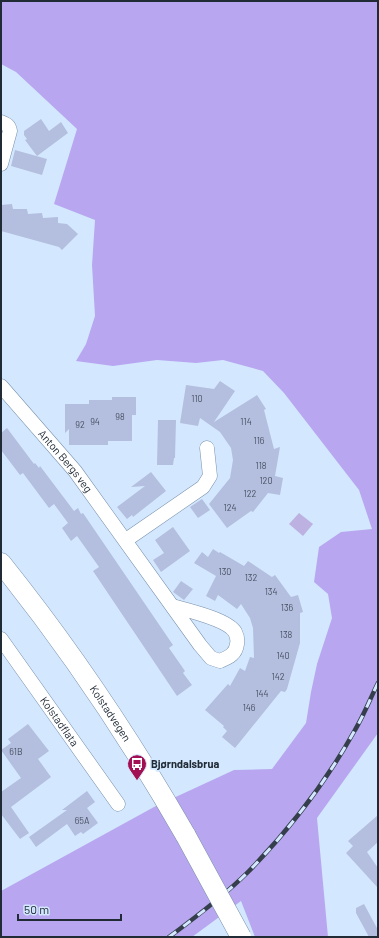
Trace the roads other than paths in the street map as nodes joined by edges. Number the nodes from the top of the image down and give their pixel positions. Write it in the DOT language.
graph roads {
  1 [pos="1,122"];
  2 [pos="1,164"];
  3 [pos="1,386"];
  4 [pos="207,448"];
  5 [pos="126,540"];
  6 [pos="1,562"];
  7 [pos="172,606"];
  8 [pos="1,639"];
  9 [pos="118,804"];
  10 [pos="241,937"];
  1 -- 2 [label="street"];
  3 -- 5 [label="street, Anton Bergs veg"];
  4 -- 5 [label="street"];
  5 -- 7 [label="street, Anton Bergs veg"];
  6 -- 10 [label="main road, Kolstadvegen, bridge"];
  7 -- 7 [label="street, Anton Bergs veg"];
  8 -- 9 [label="street, Kolstadflata"];
}
